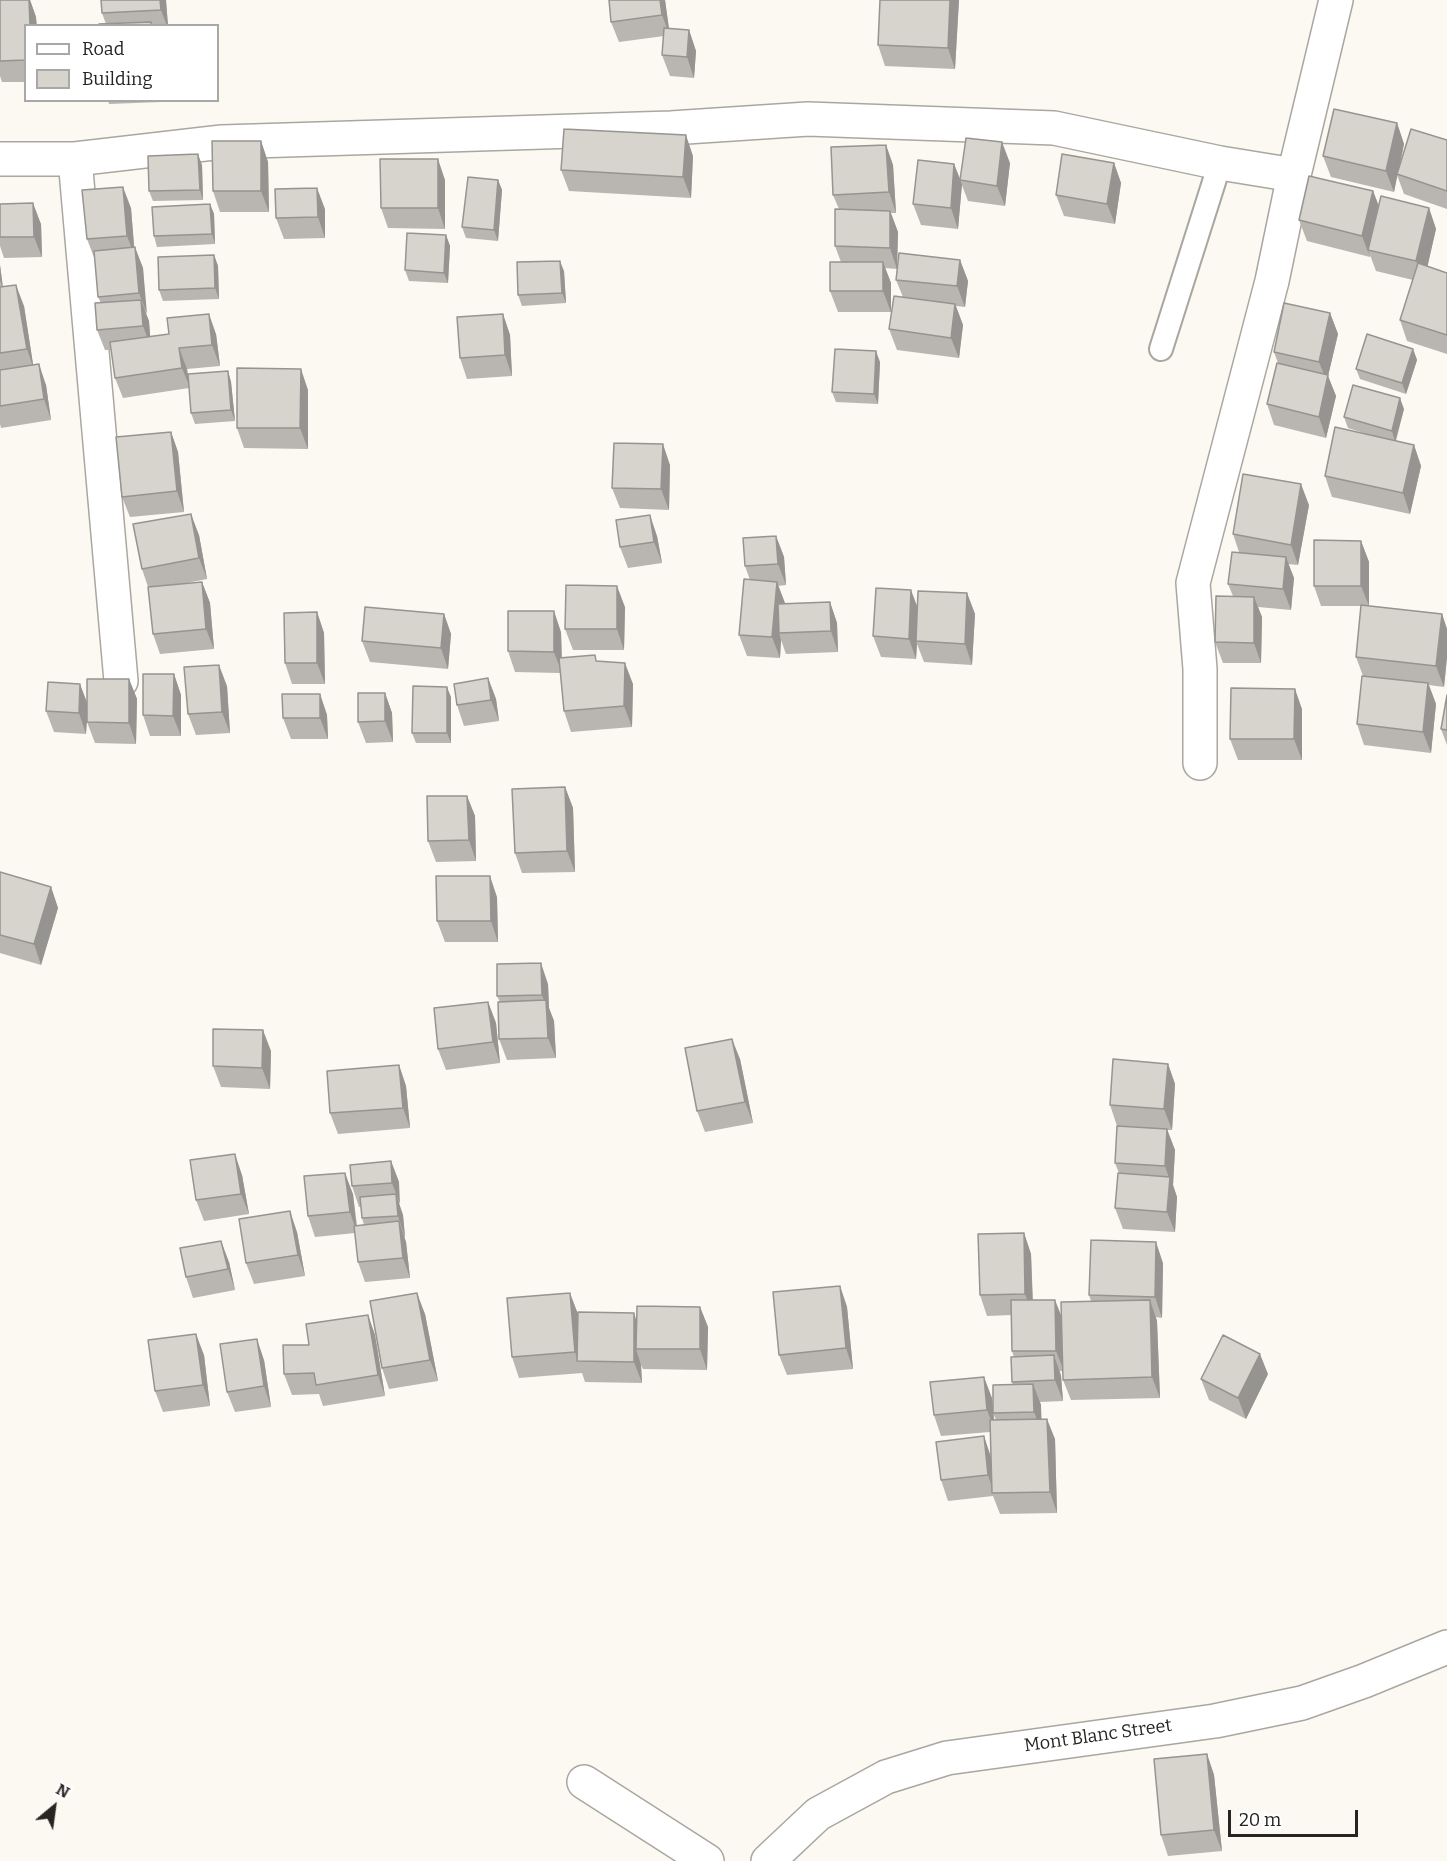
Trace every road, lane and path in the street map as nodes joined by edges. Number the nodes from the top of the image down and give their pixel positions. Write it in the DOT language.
graph roads {
  1 [pos="1336,0"];
  2 [pos="0,159"];
  3 [pos="75,159"];
  4 [pos="1220,163"];
  5 [pos="1294,175"];
  6 [pos="1161,349"];
  7 [pos="121,681"];
  8 [pos="1200,763"];
  9 [pos="1447,1647"];
  10 [pos="584,1782"];
  11 [pos="706,1861"];
  12 [pos="768,1861"];
  1 -- 5 [label="street"];
  2 -- 3 [label="street"];
  3 -- 4 [label="street"];
  3 -- 7 [label="street"];
  4 -- 5 [label="street"];
  4 -- 6 [label="lane"];
  5 -- 8 [label="street"];
  9 -- 12 [label="street, Mont Blanc Street"];
  10 -- 11 [label="street"];
}
